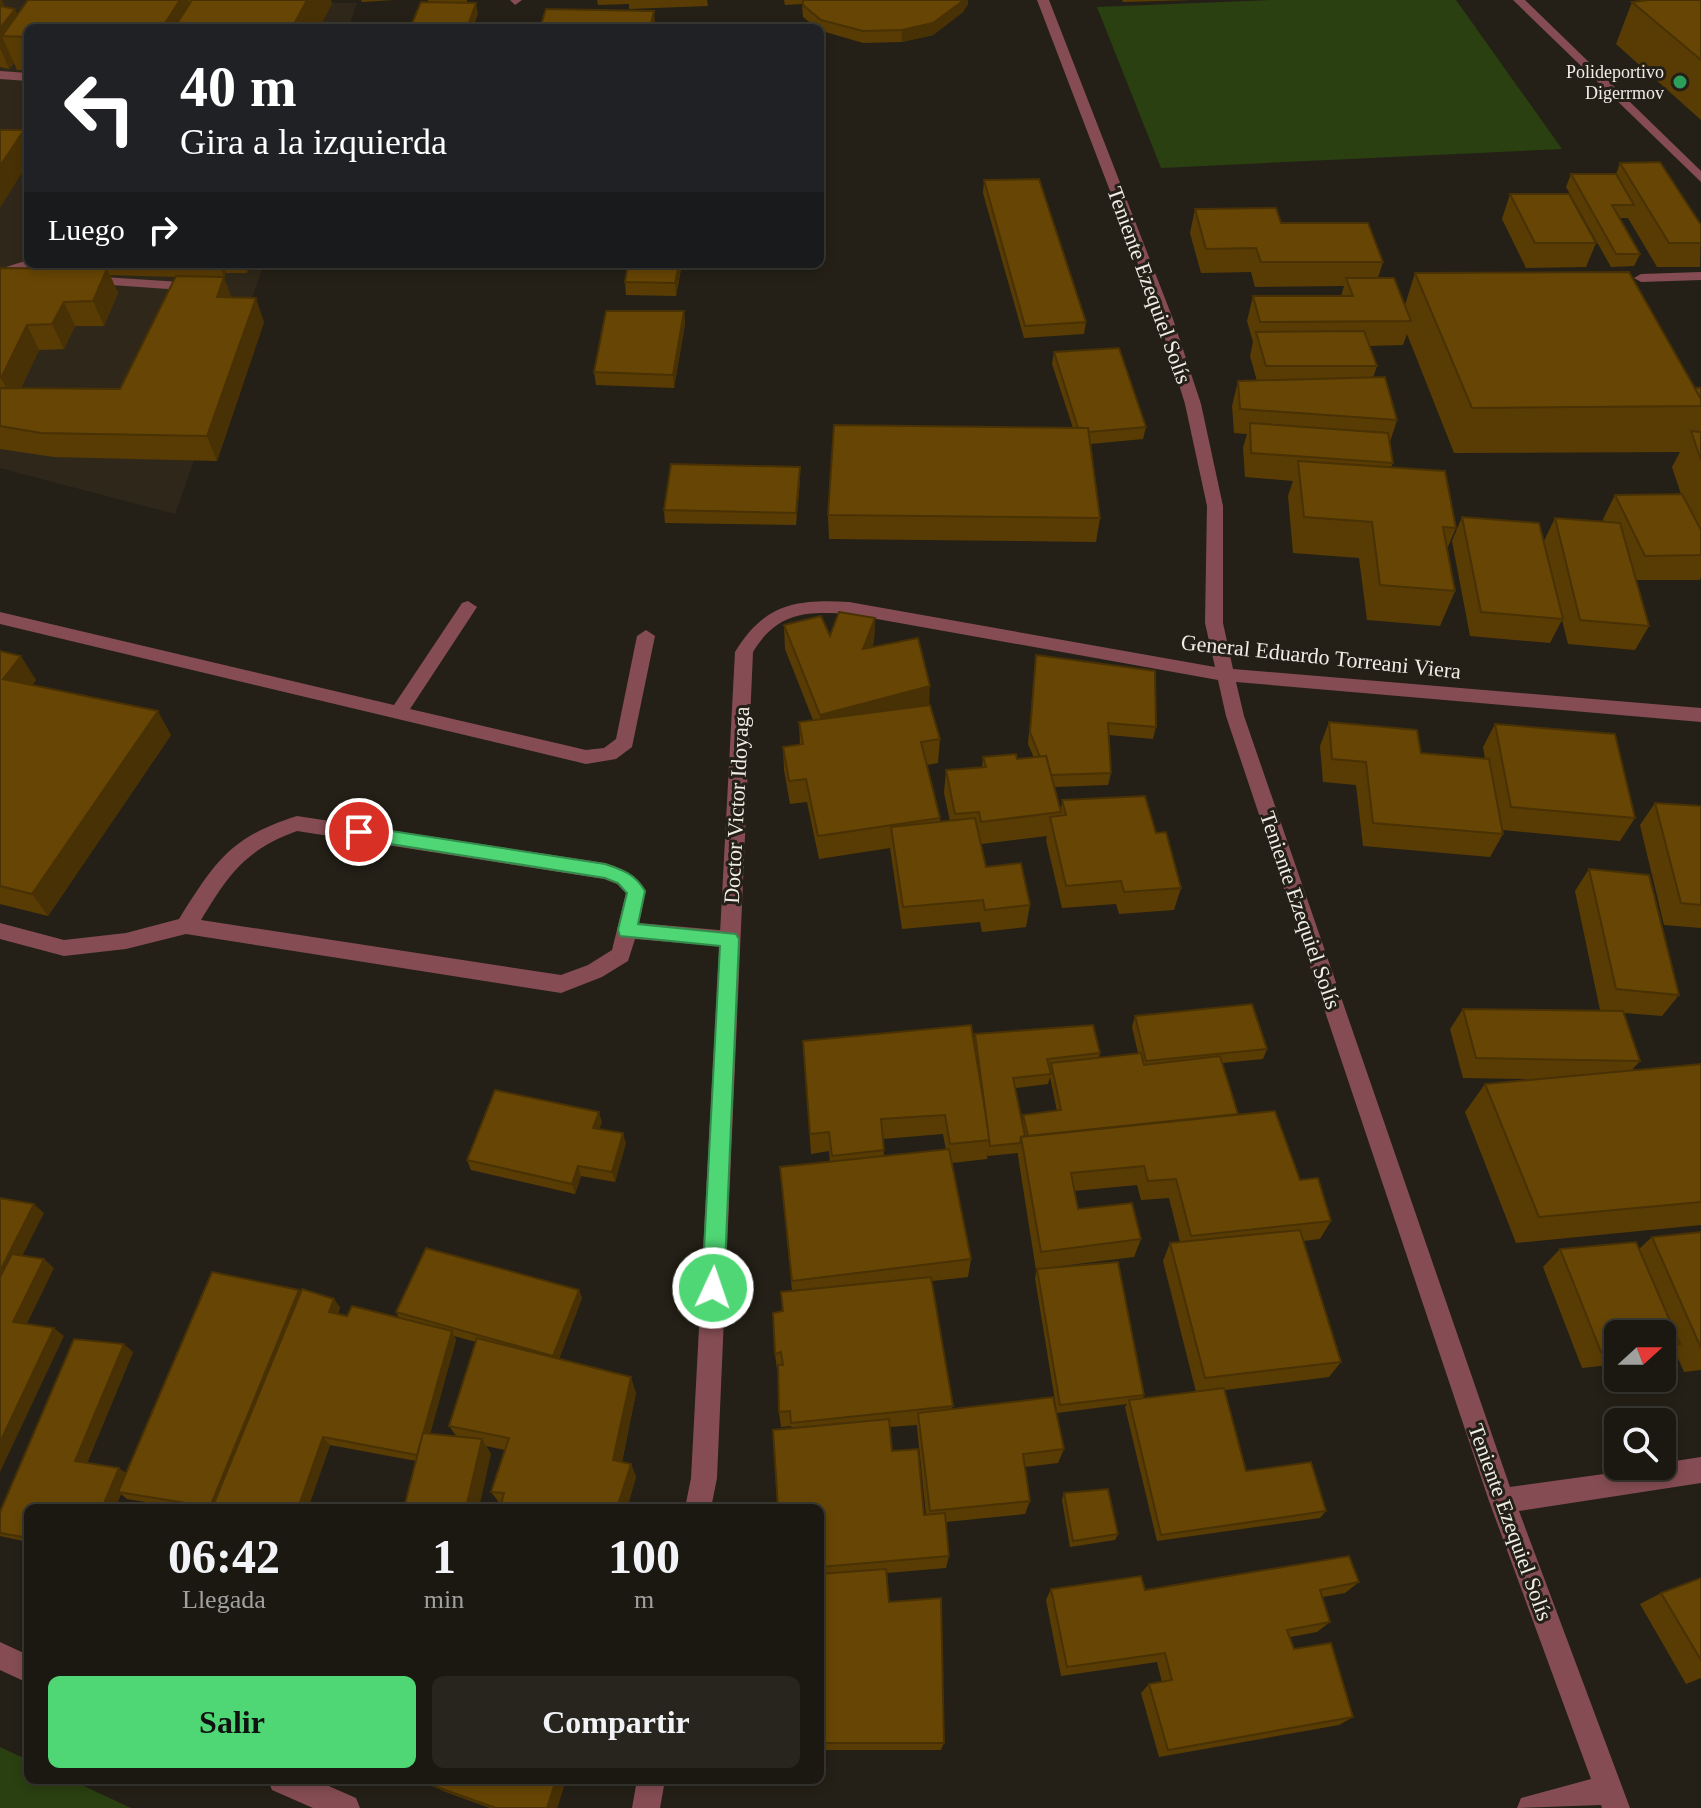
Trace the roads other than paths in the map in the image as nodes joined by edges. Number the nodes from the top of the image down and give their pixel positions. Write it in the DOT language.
graph roads {
  1 [pos="1043,0"];
  2 [pos="1519,0"];
  3 [pos="0,75"];
  4 [pos="24,77"];
  5 [pos="1701,178"];
  6 [pos="31,270"];
  7 [pos="0,274"];
  8 [pos="1701,276"];
  9 [pos="1641,278"];
  10 [pos="79,279"];
  11 [pos="206,287"];
  12 [pos="468,607"];
  13 [pos="797,609"];
  14 [pos="0,618"];
  15 [pos="646,636"];
  16 [pos="1224,675"];
  17 [pos="399,711"];
  18 [pos="1701,715"];
  19 [pos="186,926"];
  20 [pos="627,930"];
  21 [pos="0,931"];
  22 [pos="730,939"];
  23 [pos="1701,1470"];
  24 [pos="1502,1501"];
  25 [pos="699,1504"];
  26 [pos="0,1656"];
  27 [pos="24,1667"];
  28 [pos="291,1784"];
  29 [pos="650,1784"];
  30 [pos="1613,1799"];
  31 [pos="346,1808"];
  32 [pos="646,1808"];
  33 [pos="1531,1808"];
  1 -- 16 [label="street, Teniente Ezequiel Solís"];
  2 -- 5 [label="street"];
  3 -- 4 [label="street"];
  6 -- 7 [label="street"];
  8 -- 9 [label="street"];
  10 -- 11 [label="street"];
  12 -- 17 [label="street"];
  13 -- 16 [label="street, General Eduardo Torreani Viera"];
  13 -- 22 [label="street, Doctor Victor Idoyaga"];
  14 -- 17 [label="street"];
  15 -- 17 [label="street"];
  16 -- 18 [label="street, General Eduardo Torreani Viera"];
  16 -- 24 [label="street, Teniente Ezequiel Solís"];
  19 -- 20 [label="street"];
  19 -- 20 [label="street"];
  19 -- 21 [label="street"];
  20 -- 22 [label="street"];
  22 -- 25 [label="street, Doctor Victor Idoyaga"];
  23 -- 24 [label="street"];
  24 -- 30 [label="street, Teniente Ezequiel Solís"];
  26 -- 27 [label="street"];
  28 -- 31 [label="street"];
  29 -- 32 [label="street"];
  30 -- 33 [label="street"];
}
